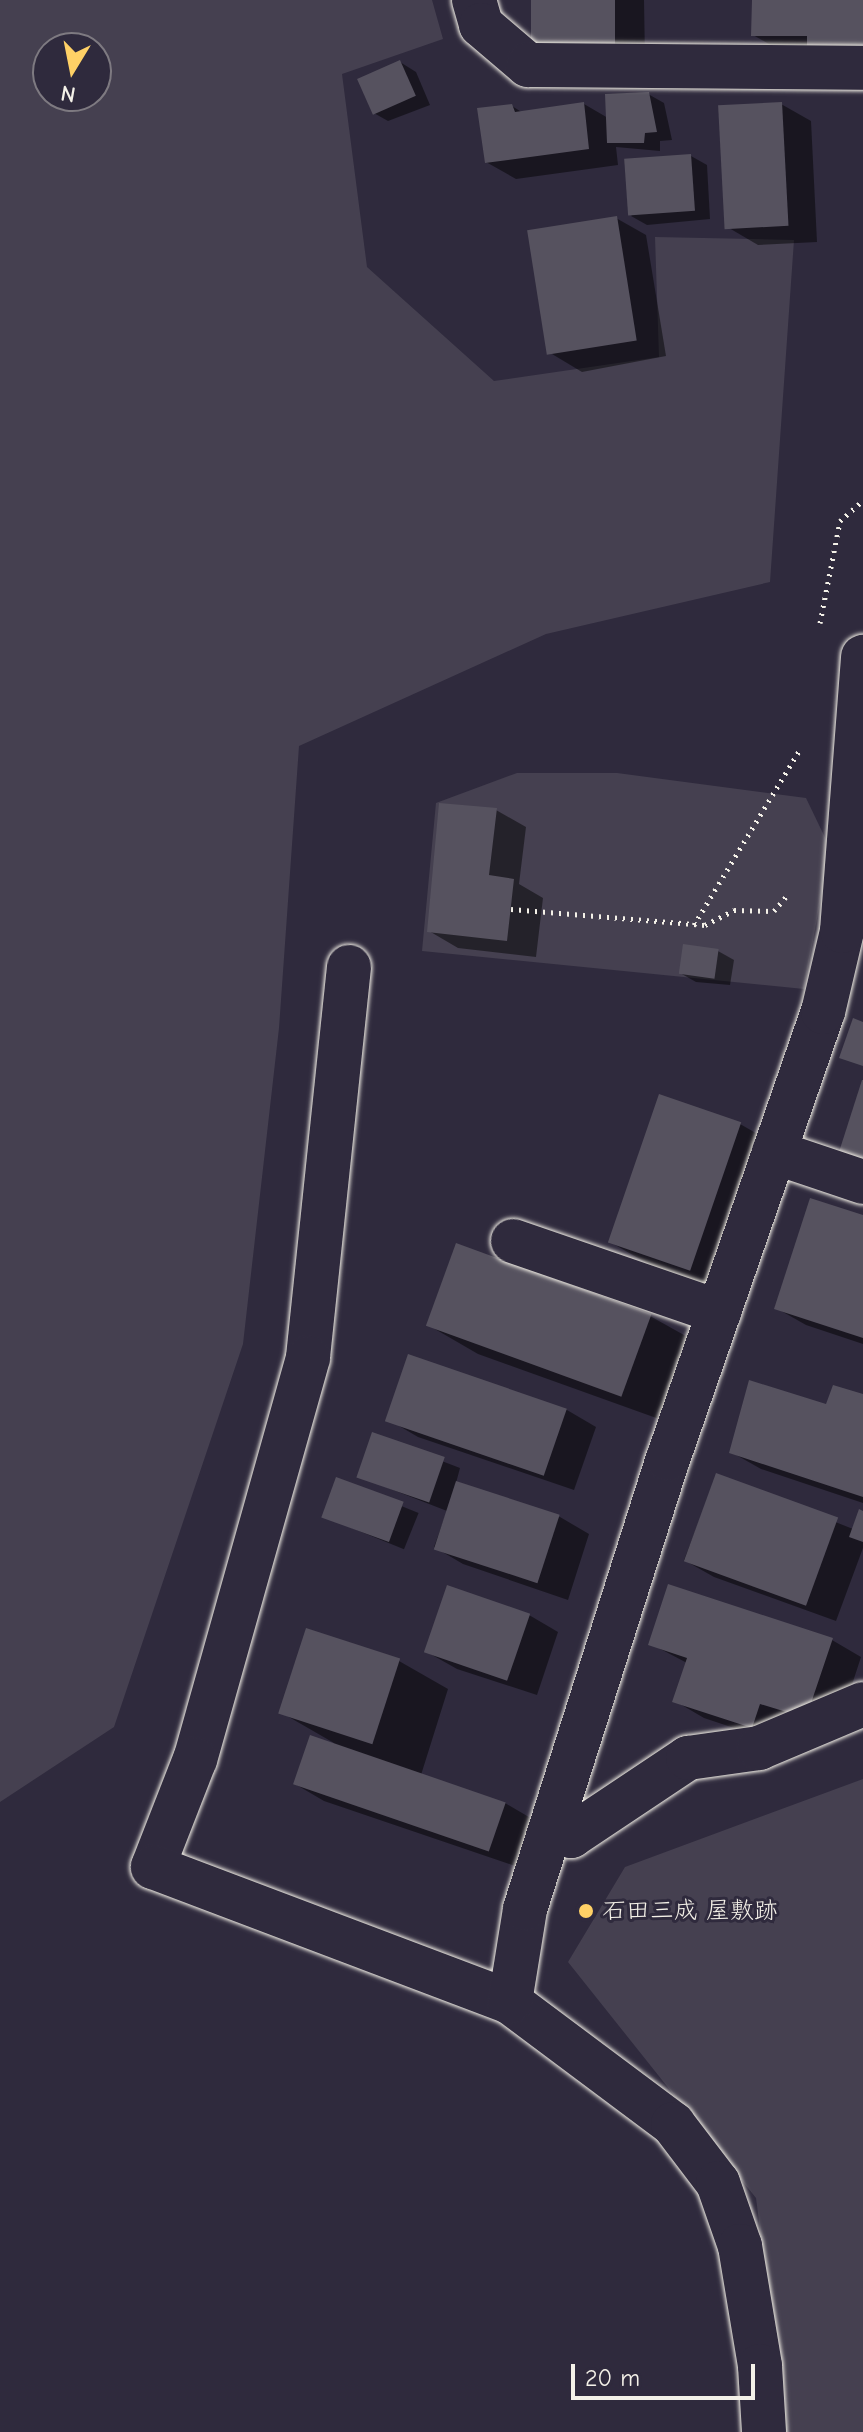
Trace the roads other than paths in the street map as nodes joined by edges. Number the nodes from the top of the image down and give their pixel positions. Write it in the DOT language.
graph roads {
  1 [pos="474,0"];
  2 [pos="863,68"];
  3 [pos="863,657"];
  4 [pos="853,931"];
  5 [pos="349,967"];
  6 [pos="774,1152"];
  7 [pos="863,1182"];
  8 [pos="513,1241"];
  9 [pos="719,1312"];
  10 [pos="863,1704"];
  11 [pos="550,1831"];
  12 [pos="510,2002"];
  13 [pos="764,2432"];
  1 -- 2 [label="street"];
  3 -- 4 [label="street"];
  4 -- 6 [label="street"];
  5 -- 12 [label="street"];
  6 -- 7 [label="street"];
  6 -- 9 [label="street"];
  8 -- 9 [label="street"];
  9 -- 11 [label="street"];
  10 -- 11 [label="street"];
  11 -- 12 [label="street"];
  12 -- 13 [label="street"];
}
